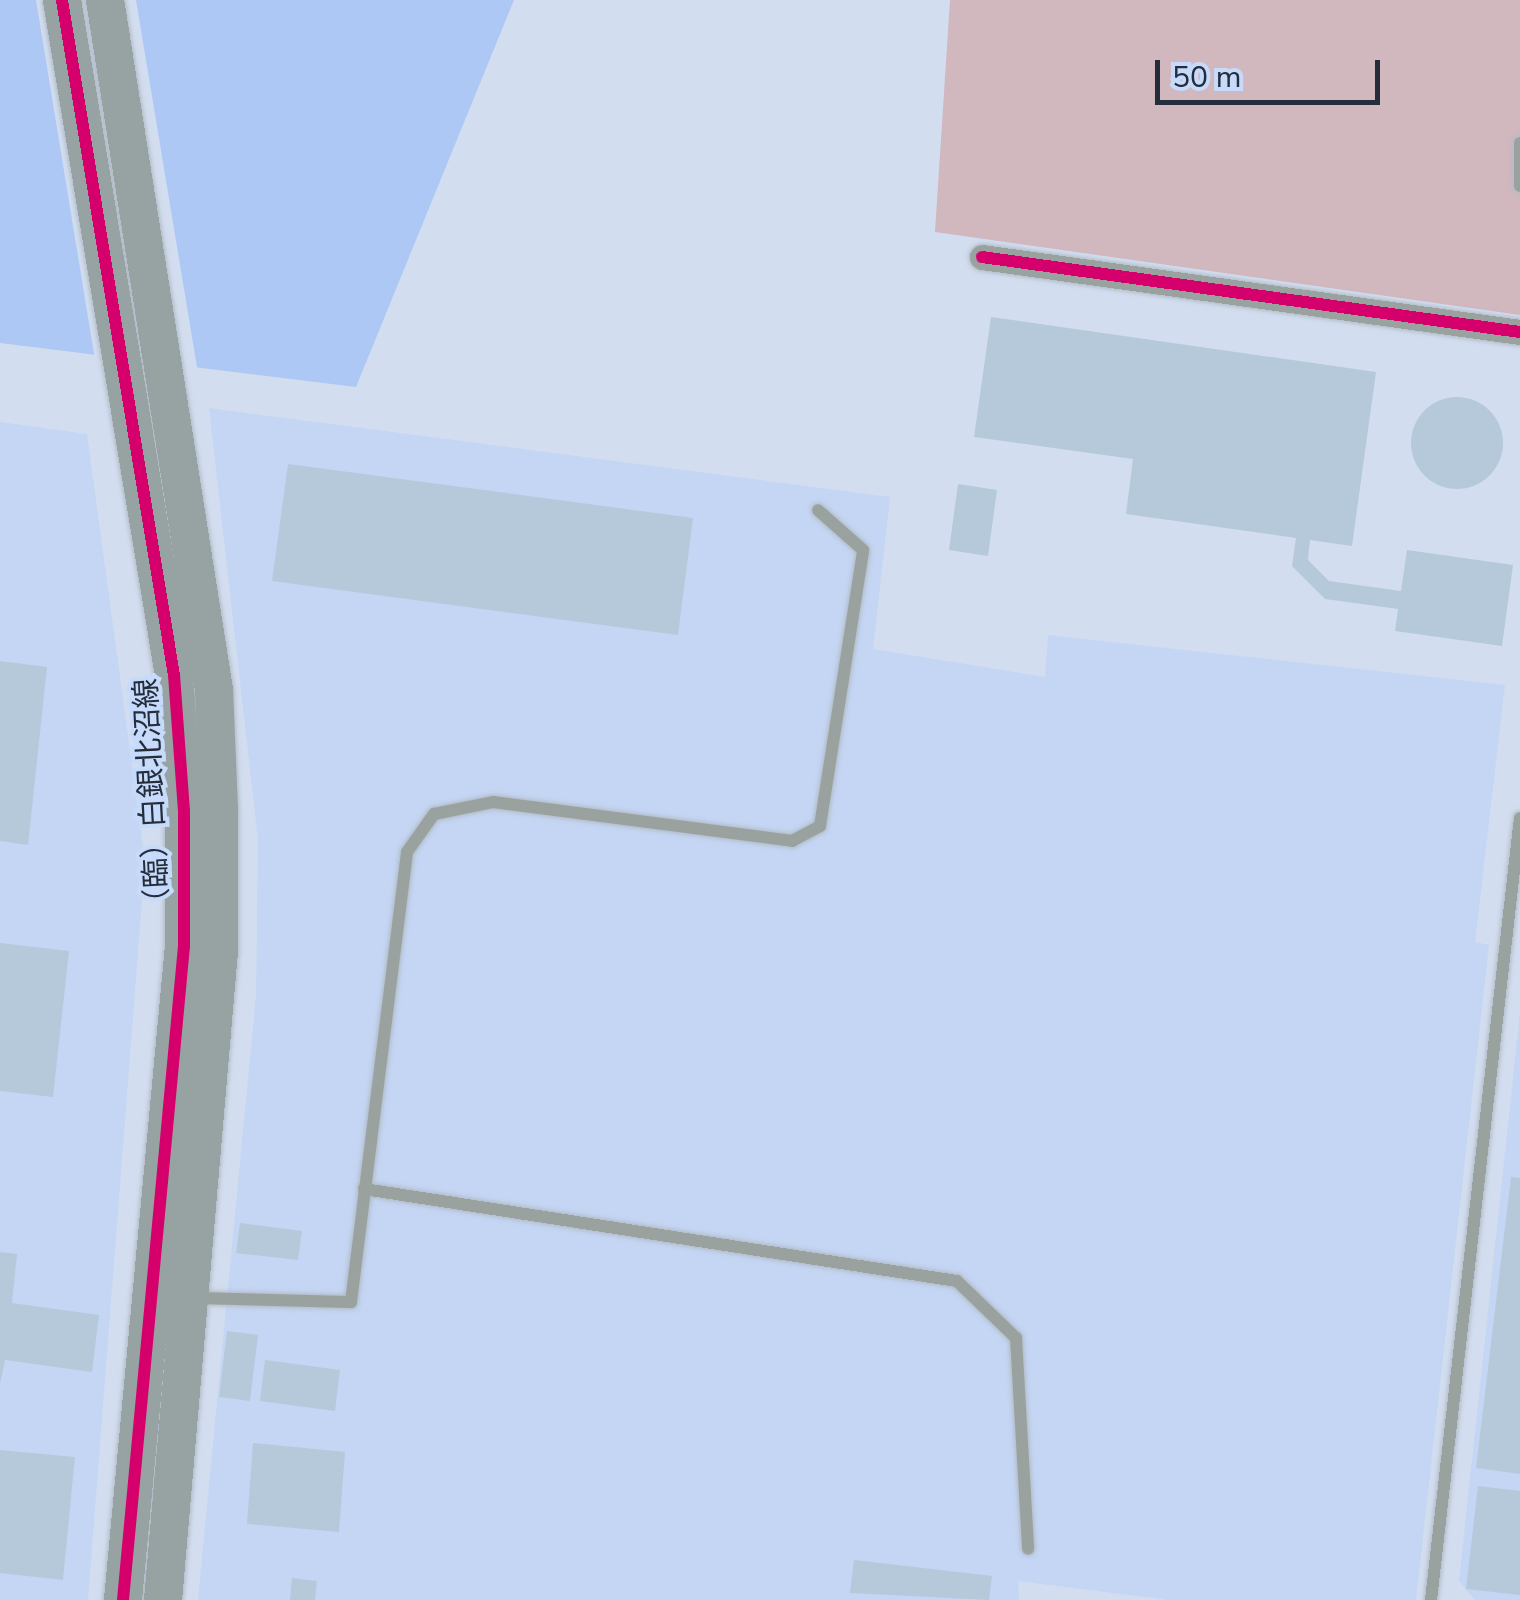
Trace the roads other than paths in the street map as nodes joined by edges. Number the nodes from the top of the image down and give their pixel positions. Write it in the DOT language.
graph roads {
  1 [pos="62,0"];
  2 [pos="106,0"];
  3 [pos="1520,143"];
  4 [pos="1520,186"];
  5 [pos="982,257"];
  6 [pos="1520,332"];
  7 [pos="818,510"];
  8 [pos="202,811"];
  9 [pos="1520,818"];
  10 [pos="364,1189"];
  11 [pos="152,1294"];
  12 [pos="189,1298"];
  13 [pos="1028,1549"];
  14 [pos="122,1600"];
  15 [pos="163,1600"];
  16 [pos="1432,1600"];
  1 -- 8 [label="street, （臨）白銀北沼線"];
  2 -- 8 [label="street, （臨）白銀北沼線"];
  3 -- 4 [label="lane"];
  5 -- 6 [label="street"];
  7 -- 10 [label="lane"];
  8 -- 11 [label="street, （臨）白銀北沼線"];
  8 -- 12 [label="street, （臨）白銀北沼線"];
  9 -- 16 [label="lane"];
  10 -- 12 [label="lane"];
  10 -- 13 [label="lane"];
  11 -- 12 [label="lane"];
  11 -- 14 [label="street, （臨）白銀北沼線"];
  12 -- 15 [label="street, （臨）白銀北沼線"];
}
